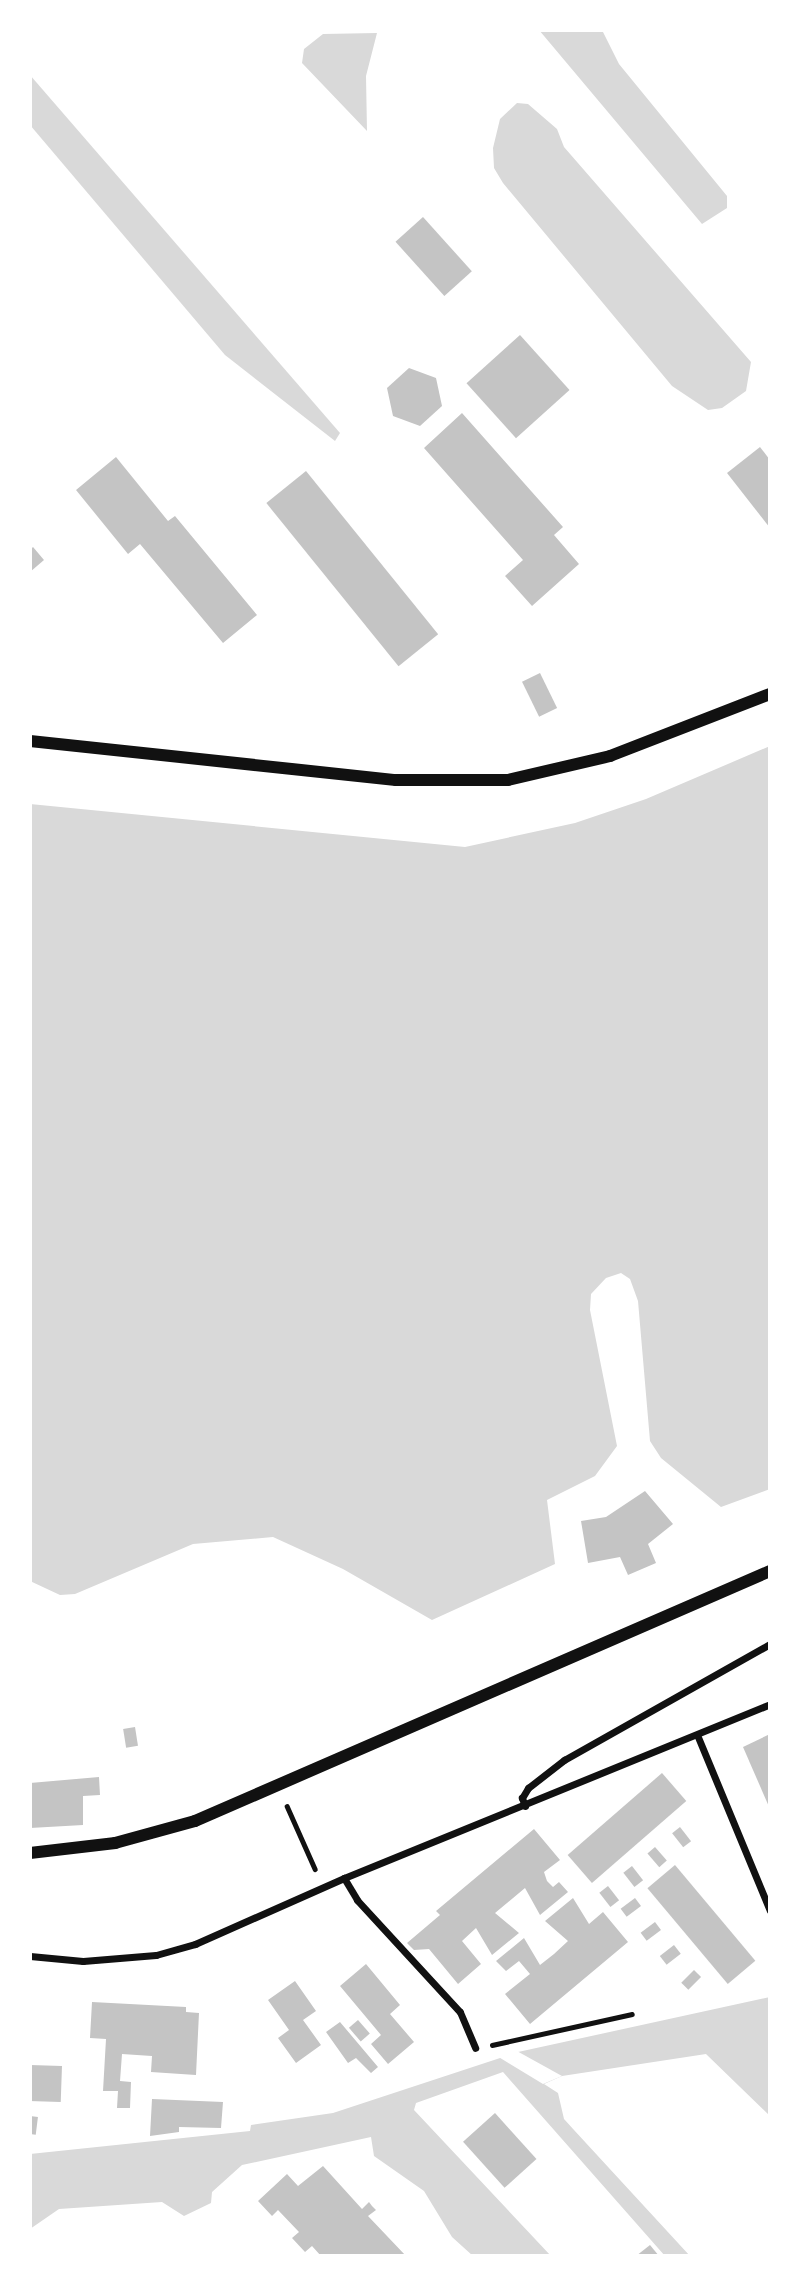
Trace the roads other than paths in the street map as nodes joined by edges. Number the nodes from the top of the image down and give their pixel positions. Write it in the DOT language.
graph roads {
  1 [pos="770,694"];
  2 [pos="30,741"];
  3 [pos="770,1571"];
  4 [pos="770,1644"];
  5 [pos="770,1704"];
  6 [pos="698,1737"];
  7 [pos="525,1806"];
  8 [pos="30,1853"];
  9 [pos="344,1878"];
  10 [pos="770,1911"];
  11 [pos="30,1956"];
  12 [pos="475,2048"];
  1 -- 2 [label="street"];
  3 -- 8 [label="street"];
  4 -- 7 [label="street"];
  5 -- 6 [label="street"];
  6 -- 7 [label="street"];
  6 -- 10 [label="street"];
  7 -- 9 [label="street"];
  9 -- 11 [label="street"];
  9 -- 12 [label="street"];
}
